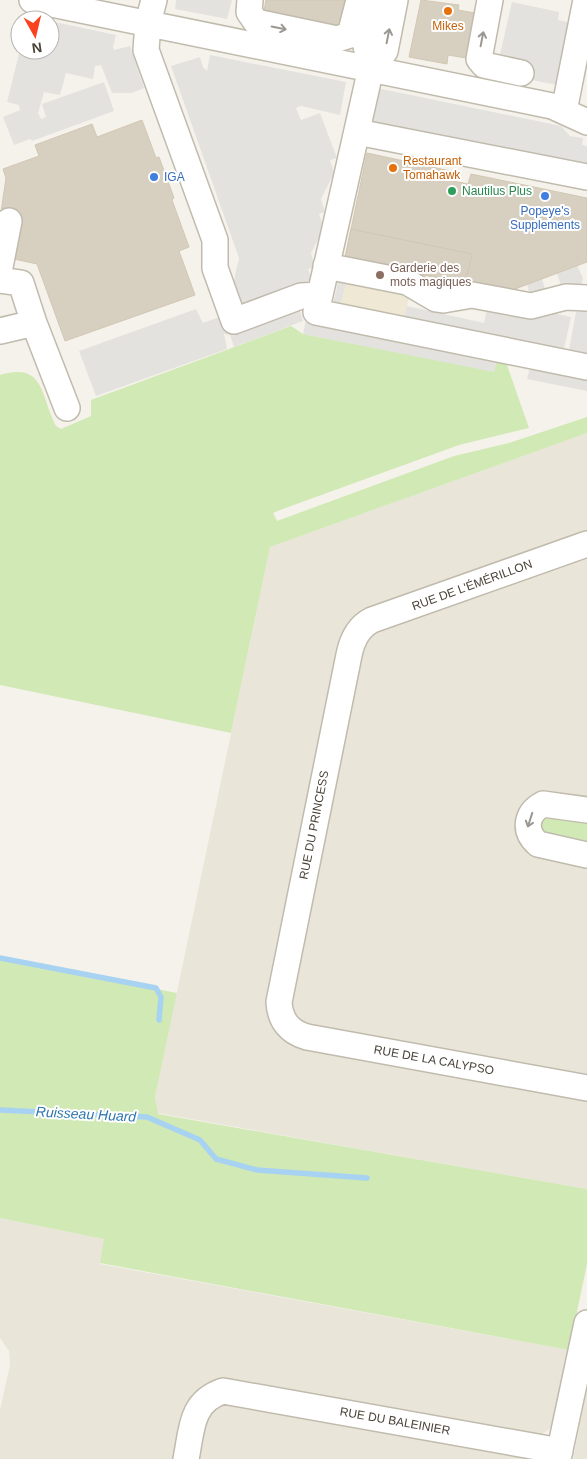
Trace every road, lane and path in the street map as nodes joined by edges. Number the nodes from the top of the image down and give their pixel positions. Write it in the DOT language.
graph roads {
  1 [pos="32,0"];
  2 [pos="250,0"];
  3 [pos="359,0"];
  4 [pos="376,0"];
  5 [pos="395,0"];
  6 [pos="490,0"];
  7 [pos="586,0"];
  8 [pos="151,12"];
  9 [pos="371,68"];
  10 [pos="521,73"];
  11 [pos="564,111"];
  12 [pos="587,122"];
  13 [pos="356,132"];
  14 [pos="587,177"];
  15 [pos="8,221"];
  16 [pos="326,266"];
  17 [pos="0,267"];
  18 [pos="0,280"];
  19 [pos="320,295"];
  20 [pos="587,298"];
  21 [pos="34,323"];
  22 [pos="0,331"];
  23 [pos="587,367"];
  24 [pos="67,408"];
  25 [pos="587,544"];
  26 [pos="360,629"];
  27 [pos="587,810"];
  28 [pos="587,855"];
  29 [pos="285,1023"];
  30 [pos="587,1088"];
  31 [pos="587,1323"];
  32 [pos="559,1455"];
  33 [pos="186,1459"];
  1 -- 8 [label="street"];
  2 -- 3 [label="street, one-way"];
  4 -- 9 [label="street"];
  9 -- 5 [label="street, one-way"];
  10 -- 6 [label="street, one-way"];
  7 -- 11 [label="street"];
  8 -- 9 [label="street"];
  8 -- 19 [label="street"];
  9 -- 11 [label="street"];
  9 -- 13 [label="street"];
  11 -- 12 [label="street"];
  13 -- 14 [label="street"];
  13 -- 16 [label="street"];
  15 -- 17 [label="street"];
  16 -- 19 [label="street"];
  16 -- 20 [label="street"];
  18 -- 21 [label="street"];
  19 -- 23 [label="street"];
  21 -- 22 [label="street"];
  21 -- 24 [label="street"];
  25 -- 26 [label="street, RUE DE L'ÉMÉRILLON"];
  26 -- 29 [label="street, RUE DU PRINCESS"];
  27 -- 28 [label="street, one-way"];
  29 -- 30 [label="street, RUE DE LA CALYPSO"];
  31 -- 32 [label="street"];
  32 -- 33 [label="street, RUE DU BALEINIER"];
}
